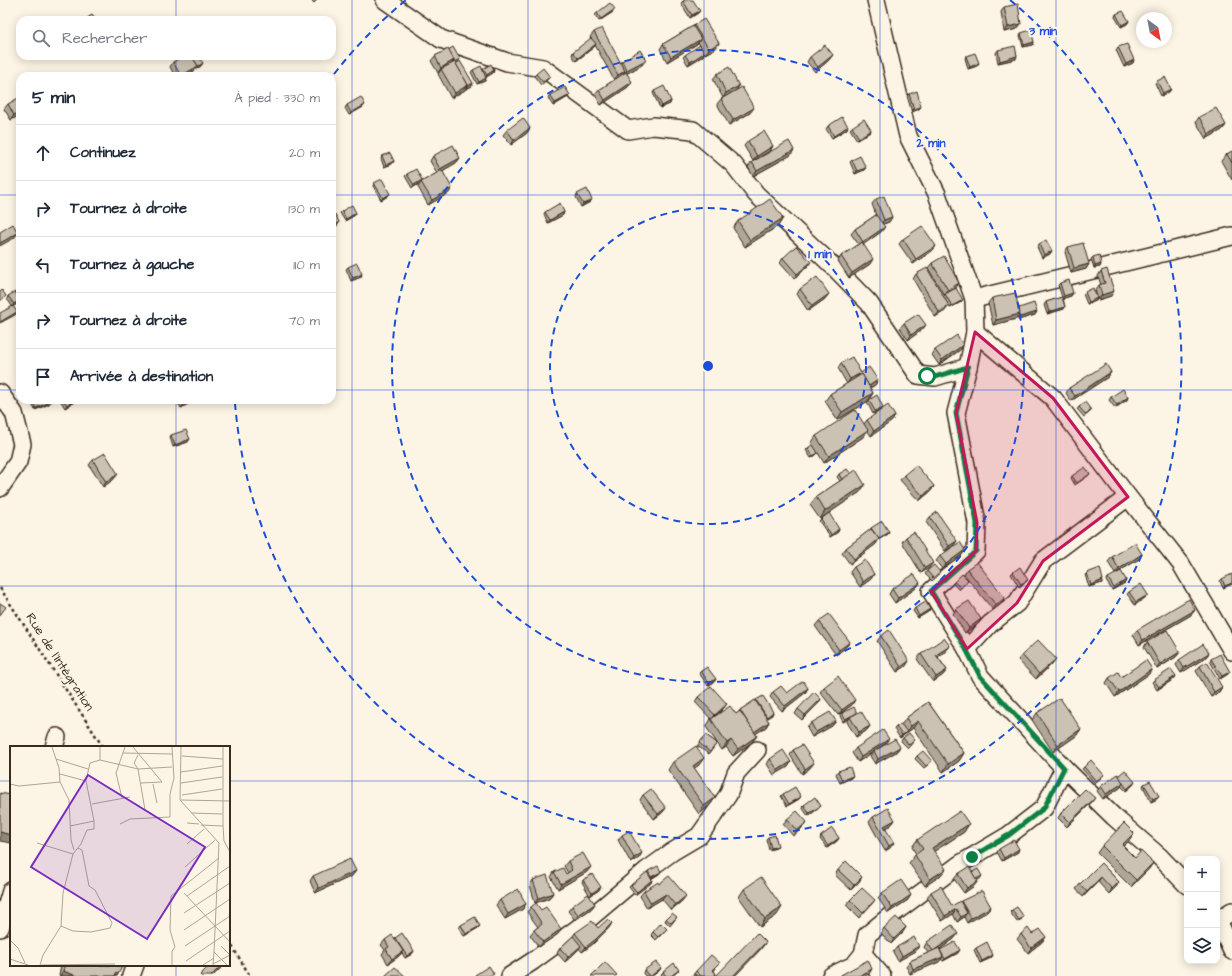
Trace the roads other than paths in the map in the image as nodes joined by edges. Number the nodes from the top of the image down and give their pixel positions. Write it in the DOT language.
graph roads {
  1 [pos="385,0"];
  2 [pos="876,0"];
  3 [pos="1232,236"];
  4 [pos="974,299"];
  5 [pos="975,332"];
  6 [pos="968,367"];
  7 [pos="0,393"];
  8 [pos="0,488"];
  9 [pos="1128,497"];
  10 [pos="966,649"];
  11 [pos="1232,651"];
  12 [pos="757,750"];
  13 [pos="1064,768"];
  14 [pos="1184,882"];
  15 [pos="10,894"];
  16 [pos="1222,916"];
  17 [pos="0,928"];
  18 [pos="1232,951"];
  19 [pos="863,954"];
  20 [pos="134,966"];
  21 [pos="131,976"];
  22 [pos="510,976"];
  23 [pos="831,976"];
  24 [pos="882,976"];
  1 -- 6 [label="street"];
  2 -- 4 [label="street"];
  3 -- 4 [label="street"];
  4 -- 5 [label="street"];
  5 -- 6 [label="street"];
  5 -- 9 [label="street"];
  6 -- 10 [label="street"];
  7 -- 8 [label="street"];
  9 -- 10 [label="street"];
  9 -- 11 [label="street"];
  10 -- 13 [label="street"];
  12 -- 22 [label="street"];
  13 -- 14 [label="street"];
  13 -- 19 [label="street"];
  15 -- 17 [label="street"];
  16 -- 18 [label="street"];
  19 -- 23 [label="street"];
  19 -- 24 [label="street"];
  20 -- 21 [label="street"];
}
